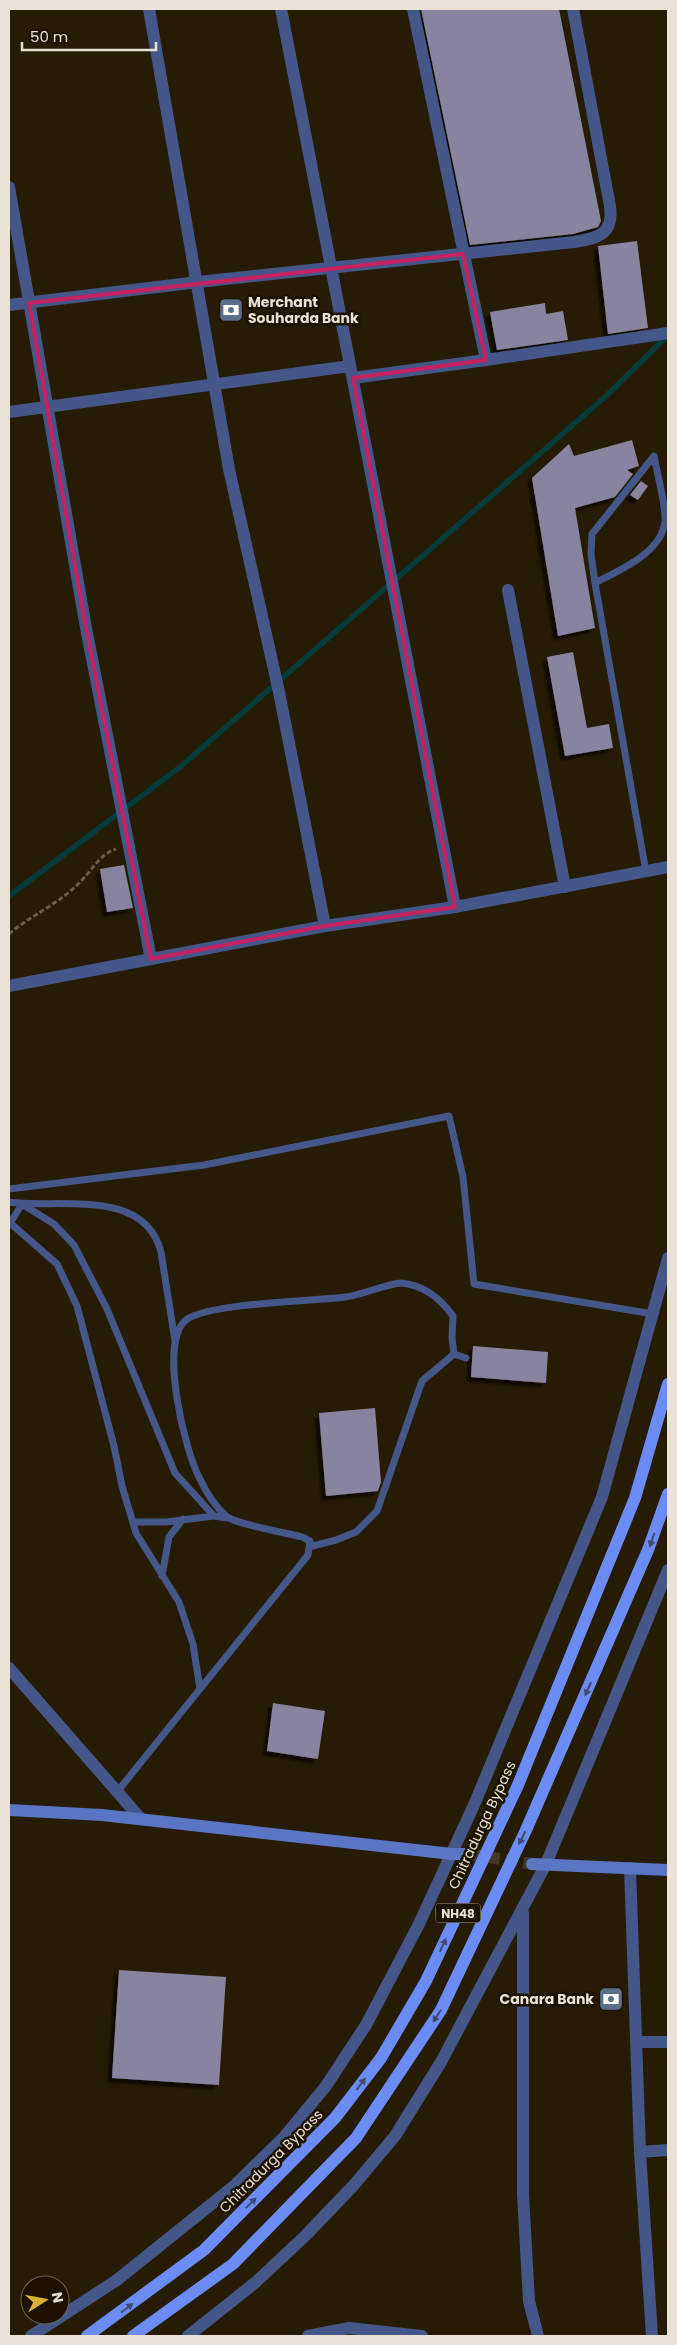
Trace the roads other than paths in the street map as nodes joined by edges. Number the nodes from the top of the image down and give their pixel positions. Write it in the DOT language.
graph roads {
  1 [pos="150,9"];
  2 [pos="281,9"];
  3 [pos="414,9"];
  4 [pos="573,9"];
  5 [pos="9,188"];
  6 [pos="463,254"];
  7 [pos="330,267"];
  8 [pos="198,282"];
  9 [pos="29,303"];
  10 [pos="9,305"];
  11 [pos="668,333"];
  12 [pos="486,360"];
  13 [pos="351,372"];
  14 [pos="215,383"];
  15 [pos="47,406"];
  16 [pos="9,412"];
  17 [pos="595,583"];
  18 [pos="508,590"];
  19 [pos="668,868"];
  20 [pos="646,872"];
  21 [pos="566,887"];
  22 [pos="455,907"];
  23 [pos="325,926"];
  24 [pos="151,959"];
  25 [pos="9,986"];
  26 [pos="9,1189"];
  27 [pos="9,1202"];
  28 [pos="22,1204"];
  29 [pos="9,1224"];
  30 [pos="668,1258"];
  31 [pos="653,1314"];
  32 [pos="176,1345"];
  33 [pos="454,1354"];
  34 [pos="466,1358"];
  35 [pos="668,1384"];
  36 [pos="668,1494"];
  37 [pos="214,1516"];
  38 [pos="227,1518"];
  39 [pos="183,1519"];
  40 [pos="133,1522"];
  41 [pos="309,1547"];
  42 [pos="668,1570"];
  43 [pos="162,1576"];
  44 [pos="9,1668"];
  45 [pos="200,1689"];
  46 [pos="116,1792"];
  47 [pos="9,1810"];
  48 [pos="141,1820"];
  49 [pos="452,1854"];
  50 [pos="470,1854"];
  51 [pos="532,1864"];
  52 [pos="546,1864"];
  53 [pos="630,1868"];
  54 [pos="668,1870"];
  55 [pos="523,1910"];
  56 [pos="636,2042"];
  57 [pos="668,2042"];
  58 [pos="668,2150"];
  59 [pos="640,2152"];
  60 [pos="31,2336"];
  61 [pos="87,2336"];
  62 [pos="134,2336"];
  63 [pos="188,2336"];
  64 [pos="308,2336"];
  65 [pos="422,2336"];
  66 [pos="538,2336"];
  67 [pos="652,2336"];
  1 -- 8 [label="street"];
  2 -- 7 [label="street"];
  3 -- 6 [label="street"];
  4 -- 6 [label="street"];
  5 -- 9 [label="street"];
  6 -- 7 [label="street"];
  6 -- 12 [label="street"];
  7 -- 8 [label="street"];
  7 -- 13 [label="street"];
  8 -- 9 [label="street"];
  8 -- 14 [label="street"];
  9 -- 10 [label="street"];
  9 -- 15 [label="street"];
  11 -- 12 [label="street"];
  12 -- 13 [label="street"];
  13 -- 14 [label="street"];
  13 -- 22 [label="street"];
  14 -- 15 [label="street"];
  14 -- 23 [label="street"];
  15 -- 16 [label="street"];
  15 -- 24 [label="street"];
  17 -- 17 [label="lane"];
  17 -- 20 [label="lane"];
  18 -- 21 [label="street"];
  19 -- 20 [label="street"];
  20 -- 21 [label="street"];
  21 -- 22 [label="street"];
  22 -- 23 [label="street"];
  23 -- 24 [label="street"];
  24 -- 25 [label="street"];
  26 -- 31 [label="lane"];
  27 -- 28 [label="lane"];
  28 -- 29 [label="lane"];
  28 -- 32 [label="lane"];
  28 -- 37 [label="lane"];
  29 -- 40 [label="lane"];
  30 -- 31 [label="street"];
  31 -- 49 [label="street"];
  32 -- 33 [label="lane"];
  32 -- 38 [label="lane"];
  33 -- 34 [label="lane"];
  33 -- 41 [label="lane"];
  61 -- 35 [label="main road, Chitradurga Bypass / NH48, one-way"];
  36 -- 62 [label="main road, NH48, one-way"];
  37 -- 38 [label="lane"];
  37 -- 39 [label="lane"];
  38 -- 41 [label="lane"];
  39 -- 40 [label="lane"];
  39 -- 43 [label="lane"];
  40 -- 43 [label="lane"];
  41 -- 45 [label="lane"];
  42 -- 52 [label="street"];
  43 -- 45 [label="lane"];
  44 -- 46 [label="street"];
  45 -- 46 [label="lane"];
  46 -- 48 [label="street"];
  47 -- 48 [label="main road"];
  48 -- 49 [label="main road"];
  49 -- 50 [label="main road"];
  49 -- 60 [label="street"];
  51 -- 52 [label="main road"];
  52 -- 53 [label="main road"];
  52 -- 55 [label="street"];
  53 -- 54 [label="main road"];
  53 -- 56 [label="street"];
  55 -- 63 [label="street"];
  55 -- 66 [label="street"];
  56 -- 57 [label="street"];
  56 -- 59 [label="street"];
  58 -- 59 [label="street"];
  59 -- 67 [label="street"];
  64 -- 65 [label="street"];
}
